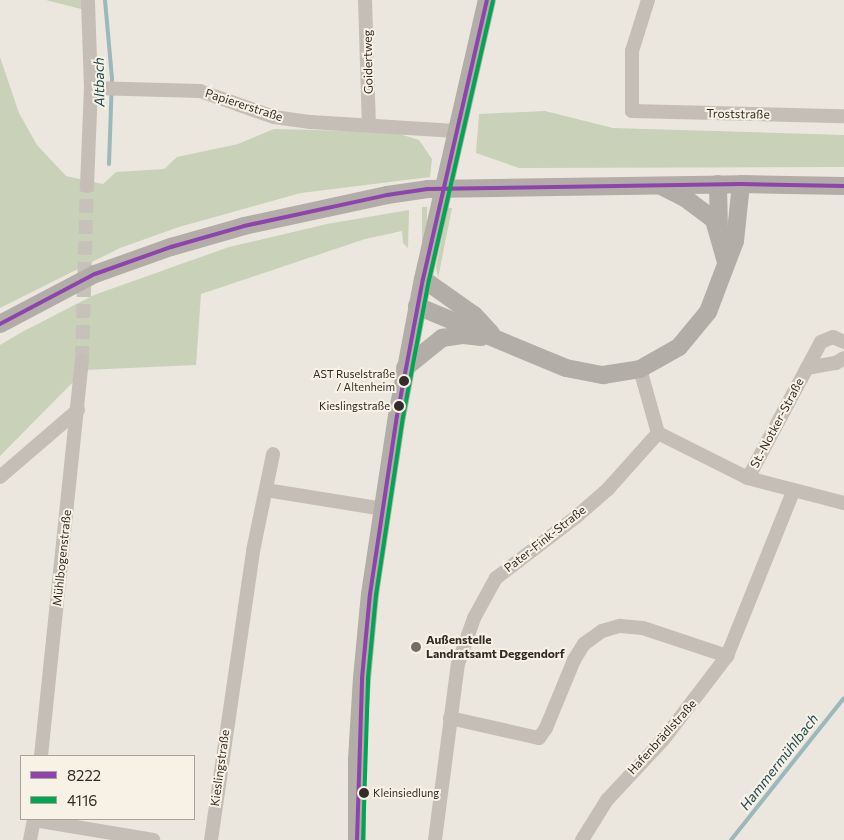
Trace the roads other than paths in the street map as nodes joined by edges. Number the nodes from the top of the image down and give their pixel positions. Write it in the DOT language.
graph roads {
  1 [pos="88,0"];
  2 [pos="365,0"];
  3 [pos="487,0"];
  4 [pos="648,0"];
  5 [pos="91,88"];
  6 [pos="844,116"];
  7 [pos="369,124"];
  8 [pos="456,131"];
  9 [pos="718,184"];
  10 [pos="742,184"];
  11 [pos="87,186"];
  12 [pos="660,186"];
  13 [pos="844,186"];
  14 [pos="720,234"];
  15 [pos="726,262"];
  16 [pos="423,279"];
  17 [pos="417,306"];
  18 [pos="0,324"];
  19 [pos="497,339"];
  20 [pos="844,342"];
  21 [pos="844,358"];
  22 [pos="82,360"];
  23 [pos="405,368"];
  24 [pos="807,368"];
  25 [pos="640,369"];
  26 [pos="78,410"];
  27 [pos="658,433"];
  28 [pos="273,454"];
  29 [pos="0,477"];
  30 [pos="748,478"];
  31 [pos="266,490"];
  32 [pos="793,492"];
  33 [pos="844,503"];
  34 [pos="383,509"];
  35 [pos="727,656"];
  36 [pos="450,718"];
  37 [pos="41,755"];
  38 [pos="34,820"];
  39 [pos="39,820"];
  40 [pos="137,839"];
  41 [pos="30,840"];
  42 [pos="153,840"];
  43 [pos="210,840"];
  44 [pos="357,840"];
  45 [pos="435,840"];
  46 [pos="582,840"];
  1 -- 5 [label="street"];
  2 -- 7 [label="street, Goidertweg"];
  3 -- 8 [label="main road"];
  4 -- 6 [label="street, Troststraße"];
  5 -- 7 [label="street, Papiererstraße"];
  5 -- 11 [label="street"];
  7 -- 8 [label="street, Papiererstraße"];
  8 -- 16 [label="main road"];
  9 -- 10 [label="main road"];
  9 -- 12 [label="main road"];
  9 -- 14 [label="main road"];
  10 -- 13 [label="main road"];
  10 -- 15 [label="main road"];
  12 -- 14 [label="main road"];
  12 -- 18 [label="main road, bridge"];
  14 -- 15 [label="main road"];
  15 -- 25 [label="main road"];
  16 -- 17 [label="main road"];
  16 -- 19 [label="main road"];
  17 -- 19 [label="main road"];
  17 -- 23 [label="main road"];
  19 -- 23 [label="main road"];
  19 -- 25 [label="main road"];
  20 -- 24 [label="street, St.-Notker-Straße"];
  21 -- 24 [label="street, St.-Notker-Straße"];
  22 -- 26 [label="street, Mühlbogenstraße"];
  23 -- 34 [label="main road"];
  24 -- 30 [label="street, St.-Notker-Straße"];
  25 -- 27 [label="street"];
  26 -- 29 [label="street"];
  26 -- 37 [label="street, Mühlbogenstraße"];
  27 -- 30 [label="street, St.-Notker-Straße"];
  27 -- 36 [label="street, Pater-Fink-Straße"];
  28 -- 31 [label="street, Kieslingstraße"];
  30 -- 32 [label="street, St.-Notker-Straße"];
  31 -- 34 [label="street"];
  31 -- 43 [label="street, Kieslingstraße"];
  32 -- 33 [label="street, St.-Notker-Straße"];
  32 -- 35 [label="street, Hafenbrädlstraße"];
  34 -- 44 [label="main road"];
  35 -- 36 [label="street"];
  35 -- 46 [label="street, Hafenbrädlstraße"];
  36 -- 45 [label="street, Pater-Fink-Straße"];
  38 -- 41 [label="street"];
  39 -- 40 [label="street"];
  40 -- 42 [label="street"];
}
